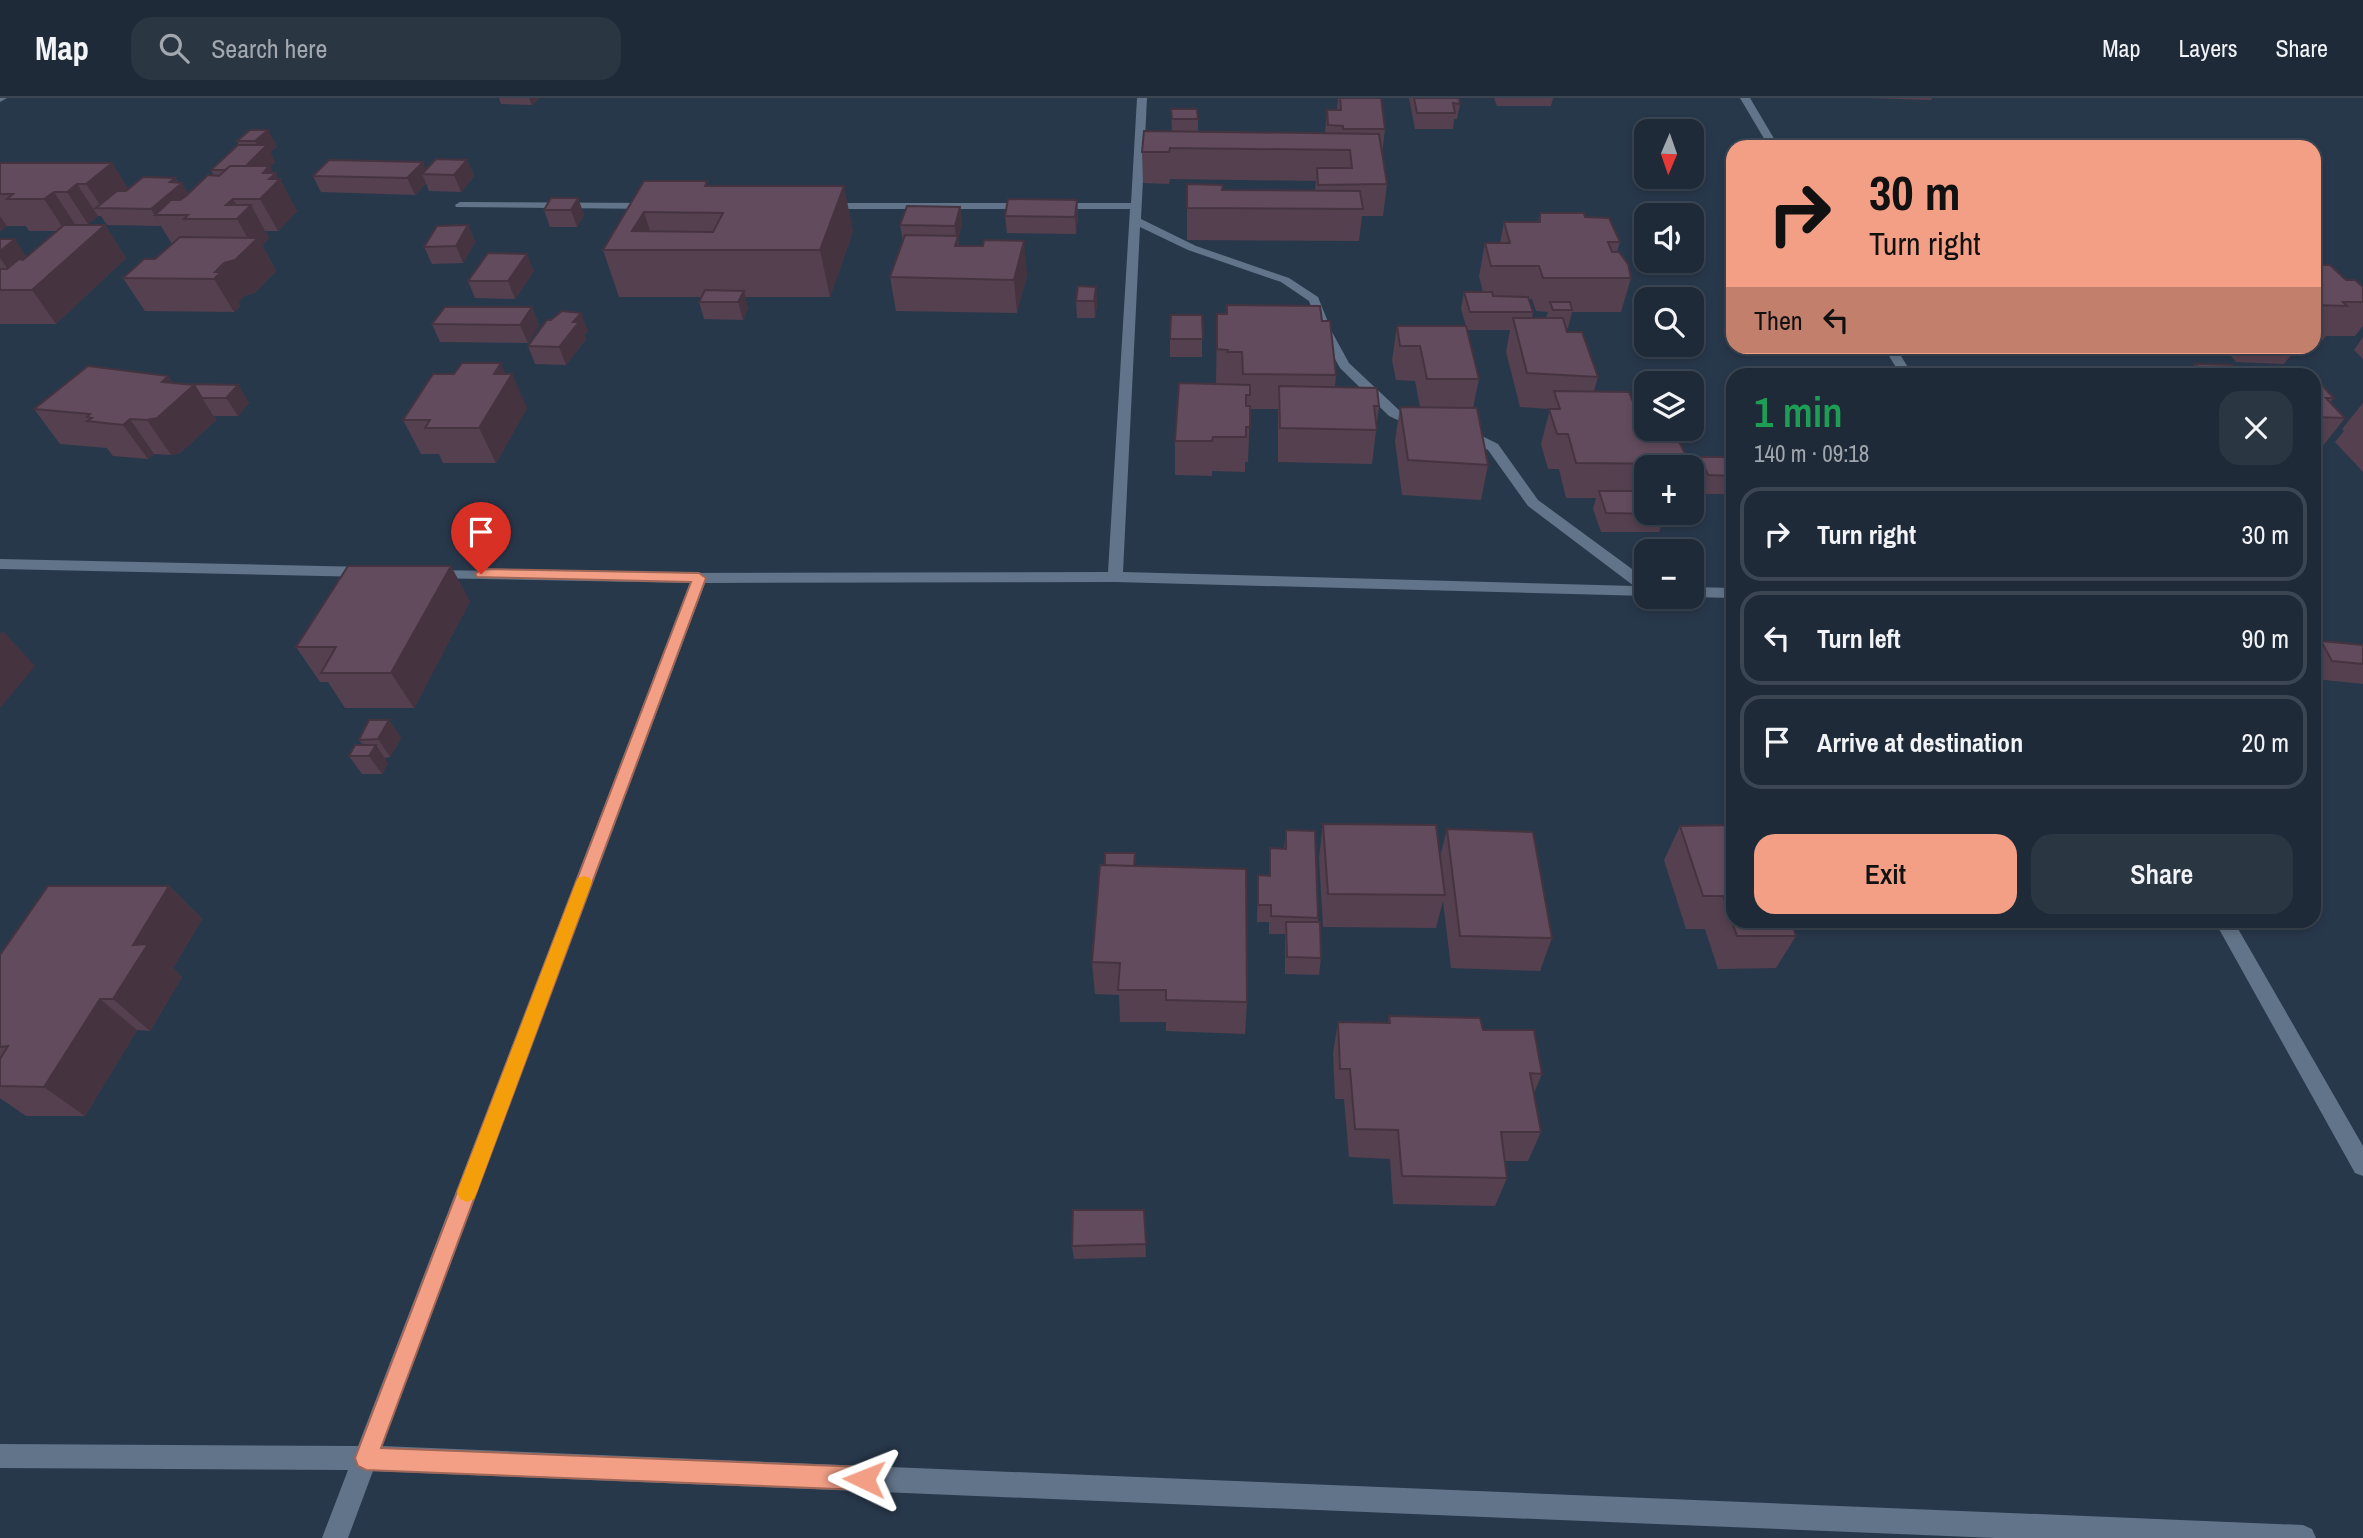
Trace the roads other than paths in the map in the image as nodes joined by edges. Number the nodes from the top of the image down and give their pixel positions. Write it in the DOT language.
graph roads {
  1 [pos="1142,98"];
  2 [pos="1745,98"];
  3 [pos="1770,140"];
  4 [pos="460,205"];
  5 [pos="668,206"];
  6 [pos="806,206"];
  7 [pos="1136,206"];
  8 [pos="1136,221"];
  9 [pos="0,564"];
  10 [pos="385,572"];
  11 [pos="413,572"];
  12 [pos="1115,577"];
  13 [pos="699,578"];
  14 [pos="1634,579"];
  15 [pos="1634,589"];
  16 [pos="1704,592"];
  17 [pos="1726,593"];
  18 [pos="2228,928"];
  19 [pos="2363,1166"];
  20 [pos="0,1456"];
  21 [pos="366,1458"];
  22 [pos="335,1538"];
  23 [pos="2303,1538"];
  1 -- 7 [label="street"];
  2 -- 3 [label="street"];
  4 -- 5 [label="street"];
  6 -- 7 [label="street"];
  7 -- 8 [label="street"];
  8 -- 12 [label="street"];
  8 -- 14 [label="street"];
  9 -- 10 [label="street"];
  11 -- 13 [label="street"];
  12 -- 13 [label="street"];
  12 -- 15 [label="street"];
  13 -- 21 [label="street"];
  16 -- 17 [label="street"];
  18 -- 19 [label="street"];
  20 -- 21 [label="street"];
  21 -- 22 [label="street"];
  21 -- 23 [label="street"];
}
